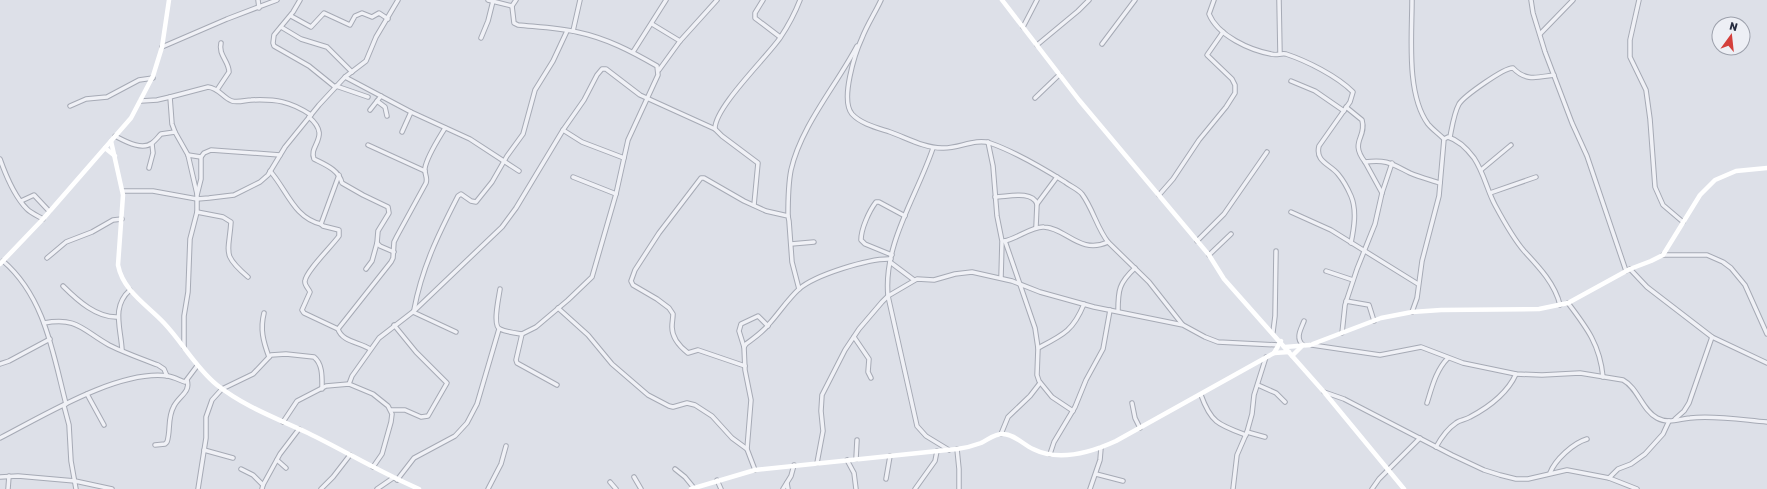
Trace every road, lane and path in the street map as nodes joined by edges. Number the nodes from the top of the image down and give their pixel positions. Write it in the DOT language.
graph roads {
  1 [pos="169,0"];
  2 [pos="258,0"];
  3 [pos="277,0"];
  4 [pos="300,0"];
  5 [pos="398,0"];
  6 [pos="488,0"];
  7 [pos="516,0"];
  8 [pos="580,0"];
  9 [pos="666,0"];
  10 [pos="717,0"];
  11 [pos="763,0"];
  12 [pos="800,0"];
  13 [pos="881,0"];
  14 [pos="1002,0"];
  15 [pos="1037,0"];
  16 [pos="1089,0"];
  17 [pos="1135,0"];
  18 [pos="1214,0"];
  19 [pos="1279,0"];
  20 [pos="1412,0"];
  21 [pos="1531,0"];
  22 [pos="1573,0"];
  23 [pos="1639,0"];
  24 [pos="493,2"];
  25 [pos="512,6"];
  26 [pos="258,8"];
  27 [pos="291,16"];
  28 [pos="388,19"];
  29 [pos="652,24"];
  30 [pos="281,27"];
  31 [pos="1023,27"];
  32 [pos="567,31"];
  33 [pos="573,31"];
  34 [pos="1223,32"];
  35 [pos="1540,34"];
  36 [pos="780,37"];
  37 [pos="481,38"];
  38 [pos="862,38"];
  39 [pos="680,42"];
  40 [pos="221,43"];
  41 [pos="1037,44"];
  42 [pos="1102,44"];
  43 [pos="162,47"];
  44 [pos="632,52"];
  45 [pos="1280,53"];
  46 [pos="659,70"];
  47 [pos="352,72"];
  48 [pos="1059,74"];
  49 [pos="1554,75"];
  50 [pos="345,77"];
  51 [pos="153,78"];
  52 [pos="1291,81"];
  53 [pos="336,86"];
  54 [pos="217,90"];
  55 [pos="381,96"];
  56 [pos="170,97"];
  57 [pos="368,97"];
  58 [pos="1035,98"];
  59 [pos="648,99"];
  60 [pos="141,101"];
  61 [pos="377,102"];
  62 [pos="70,106"];
  63 [pos="1346,107"];
  64 [pos="370,110"];
  65 [pos="1344,111"];
  66 [pos="411,112"];
  67 [pos="310,116"];
  68 [pos="387,116"];
  69 [pos="445,128"];
  70 [pos="715,129"];
  71 [pos="563,130"];
  72 [pos="175,132"];
  73 [pos="402,132"];
  74 [pos="115,136"];
  75 [pos="1450,137"];
  76 [pos="1444,138"];
  77 [pos="111,141"];
  78 [pos="988,142"];
  79 [pos="152,144"];
  80 [pos="368,145"];
  81 [pos="1511,145"];
  82 [pos="104,148"];
  83 [pos="933,148"];
  84 [pos="1267,152"];
  85 [pos="188,155"];
  86 [pos="280,155"];
  87 [pos="115,156"];
  88 [pos="201,157"];
  89 [pos="624,158"];
  90 [pos="0,159"];
  91 [pos="504,160"];
  92 [pos="1365,162"];
  93 [pos="1392,163"];
  94 [pos="149,168"];
  95 [pos="1767,168"];
  96 [pos="1481,170"];
  97 [pos="270,171"];
  98 [pos="425,171"];
  99 [pos="519,171"];
  100 [pos="339,175"];
  101 [pos="573,177"];
  102 [pos="1056,177"];
  103 [pos="1536,177"];
  104 [pos="1440,183"];
  105 [pos="123,191"];
  106 [pos="1382,193"];
  107 [pos="1490,193"];
  108 [pos="616,194"];
  109 [pos="1159,195"];
  110 [pos="197,197"];
  111 [pos="995,197"];
  112 [pos="21,201"];
  113 [pos="1038,204"];
  114 [pos="754,205"];
  115 [pos="50,211"];
  116 [pos="197,212"];
  117 [pos="1291,212"];
  118 [pos="788,216"];
  119 [pos="905,216"];
  120 [pos="43,219"];
  121 [pos="122,219"];
  122 [pos="1683,222"];
  123 [pos="322,224"];
  124 [pos="1036,227"];
  125 [pos="1231,234"];
  126 [pos="1004,241"];
  127 [pos="1197,241"];
  128 [pos="814,242"];
  129 [pos="1108,242"];
  130 [pos="377,243"];
  131 [pos="1351,243"];
  132 [pos="791,244"];
  133 [pos="1276,250"];
  134 [pos="1365,251"];
  135 [pos="394,252"];
  136 [pos="1662,254"];
  137 [pos="1209,255"];
  138 [pos="47,258"];
  139 [pos="891,258"];
  140 [pos="2,262"];
  141 [pos="1135,268"];
  142 [pos="366,269"];
  143 [pos="1628,270"];
  144 [pos="1326,271"];
  145 [pos="248,276"];
  146 [pos="1001,278"];
  147 [pos="914,280"];
  148 [pos="1353,280"];
  149 [pos="1018,283"];
  150 [pos="1418,284"];
  151 [pos="64,286"];
  152 [pos="799,289"];
  153 [pos="130,290"];
  154 [pos="500,290"];
  155 [pos="888,296"];
  156 [pos="1346,301"];
  157 [pos="1568,303"];
  158 [pos="1084,304"];
  159 [pos="1560,305"];
  160 [pos="558,308"];
  161 [pos="1110,310"];
  162 [pos="413,311"];
  163 [pos="1118,311"];
  164 [pos="1412,312"];
  165 [pos="264,313"];
  166 [pos="118,317"];
  167 [pos="1374,320"];
  168 [pos="1304,321"];
  169 [pos="44,322"];
  170 [pos="394,325"];
  171 [pos="1183,325"];
  172 [pos="768,326"];
  173 [pos="338,329"];
  174 [pos="499,329"];
  175 [pos="456,332"];
  176 [pos="1273,332"];
  177 [pos="1342,333"];
  178 [pos="522,334"];
  179 [pos="1767,334"];
  180 [pos="854,337"];
  181 [pos="1712,337"];
  182 [pos="50,339"];
  183 [pos="1279,343"];
  184 [pos="1303,345"];
  185 [pos="1310,345"];
  186 [pos="744,347"];
  187 [pos="1285,347"];
  188 [pos="184,348"];
  189 [pos="1038,348"];
  190 [pos="370,349"];
  191 [pos="122,350"];
  192 [pos="1274,353"];
  193 [pos="1290,354"];
  194 [pos="269,357"];
  195 [pos="1266,357"];
  196 [pos="1448,358"];
  197 [pos="1767,363"];
  198 [pos="0,364"];
  199 [pos="197,366"];
  200 [pos="745,366"];
  201 [pos="1516,374"];
  202 [pos="167,376"];
  203 [pos="1604,376"];
  204 [pos="871,378"];
  205 [pos="187,380"];
  206 [pos="1040,383"];
  207 [pos="349,384"];
  208 [pos="557,385"];
  209 [pos="1258,385"];
  210 [pos="222,389"];
  211 [pos="322,389"];
  212 [pos="1324,392"];
  213 [pos="87,394"];
  214 [pos="1201,395"];
  215 [pos="1285,402"];
  216 [pos="1132,403"];
  217 [pos="1427,403"];
  218 [pos="65,405"];
  219 [pos="391,410"];
  220 [pos="1073,411"];
  221 [pos="1671,421"];
  222 [pos="283,422"];
  223 [pos="1767,422"];
  224 [pos="104,425"];
  225 [pos="1140,428"];
  226 [pos="300,429"];
  227 [pos="1247,433"];
  228 [pos="1001,434"];
  229 [pos="1265,437"];
  230 [pos="0,438"];
  231 [pos="1420,438"];
  232 [pos="1587,439"];
  233 [pos="857,440"];
  234 [pos="155,445"];
  235 [pos="506,446"];
  236 [pos="1436,447"];
  237 [pos="1101,448"];
  238 [pos="747,449"];
  239 [pos="957,449"];
  240 [pos="204,450"];
  241 [pos="949,450"];
  242 [pos="937,452"];
  243 [pos="1050,454"];
  244 [pos="350,455"];
  245 [pos="890,456"];
  246 [pos="233,458"];
  247 [pos="855,459"];
  248 [pos="276,460"];
  249 [pos="847,460"];
  250 [pos="817,463"];
  251 [pos="794,465"];
  252 [pos="373,467"];
  253 [pos="286,468"];
  254 [pos="241,469"];
  255 [pos="675,469"];
  256 [pos="756,470"];
  257 [pos="852,470"];
  258 [pos="1388,470"];
  259 [pos="1096,474"];
  260 [pos="1550,474"];
  261 [pos="9,476"];
  262 [pos="0,477"];
  263 [pos="634,477"];
  264 [pos="1609,478"];
  265 [pos="395,479"];
  266 [pos="886,479"];
  267 [pos="717,480"];
  268 [pos="1123,480"];
  269 [pos="75,481"];
  270 [pos="610,482"];
  271 [pos="787,483"];
  272 [pos="262,487"];
  273 [pos="693,488"];
  274 [pos="8,489"];
  275 [pos="76,489"];
  276 [pos="112,489"];
  277 [pos="198,489"];
  278 [pos="321,489"];
  279 [pos="378,489"];
  280 [pos="419,489"];
  281 [pos="488,489"];
  282 [pos="616,489"];
  283 [pos="641,489"];
  284 [pos="721,489"];
  285 [pos="783,489"];
  286 [pos="788,489"];
  287 [pos="856,489"];
  288 [pos="915,489"];
  289 [pos="958,489"];
  290 [pos="1090,489"];
  291 [pos="1233,489"];
  292 [pos="1372,489"];
  293 [pos="1404,489"];
  294 [pos="1637,489"];
  1 -- 43 [label="main road"];
  2 -- 26 [label="street"];
  3 -- 26 [label="street"];
  4 -- 27 [label="street"];
  5 -- 28 [label="street"];
  6 -- 24 [label="street"];
  7 -- 25 [label="street"];
  8 -- 33 [label="street"];
  9 -- 29 [label="street"];
  10 -- 39 [label="street"];
  11 -- 36 [label="street"];
  12 -- 36 [label="street"];
  13 -- 38 [label="street"];
  14 -- 31 [label="main road"];
  15 -- 31 [label="street"];
  16 -- 41 [label="street"];
  17 -- 42 [label="street"];
  18 -- 34 [label="street"];
  19 -- 45 [label="street"];
  20 -- 76 [label="street"];
  21 -- 35 [label="street"];
  22 -- 35 [label="street"];
  23 -- 122 [label="street"];
  24 -- 25 [label="street"];
  24 -- 37 [label="street"];
  25 -- 32 [label="street"];
  26 -- 43 [label="street"];
  27 -- 28 [label="street"];
  27 -- 30 [label="street"];
  28 -- 47 [label="street"];
  29 -- 39 [label="street"];
  29 -- 44 [label="street"];
  30 -- 47 [label="street"];
  30 -- 53 [label="street"];
  31 -- 41 [label="main road"];
  32 -- 33 [label="street"];
  32 -- 91 [label="street"];
  33 -- 44 [label="street"];
  34 -- 45 [label="street"];
  34 -- 109 [label="street"];
  35 -- 49 [label="street"];
  36 -- 70 [label="street"];
  38 -- 83 [label="street"];
  38 -- 118 [label="street"];
  39 -- 46 [label="street"];
  40 -- 54 [label="street"];
  41 -- 48 [label="main road"];
  43 -- 51 [label="main road"];
  44 -- 46 [label="street"];
  45 -- 63 [label="street"];
  46 -- 59 [label="street"];
  47 -- 50 [label="street"];
  48 -- 58 [label="street"];
  48 -- 109 [label="main road"];
  49 -- 75 [label="street"];
  49 -- 143 [label="street"];
  50 -- 53 [label="street"];
  50 -- 55 [label="street"];
  51 -- 60 [label="main road"];
  51 -- 62 [label="street"];
  52 -- 65 [label="street"];
  53 -- 57 [label="street"];
  53 -- 67 [label="street"];
  54 -- 56 [label="street"];
  54 -- 67 [label="street"];
  55 -- 61 [label="street"];
  55 -- 66 [label="street"];
  56 -- 60 [label="street"];
  56 -- 72 [label="street"];
  59 -- 70 [label="street"];
  59 -- 71 [label="street"];
  59 -- 89 [label="street"];
  60 -- 74 [label="main road"];
  61 -- 64 [label="street"];
  61 -- 68 [label="street"];
  63 -- 65 [label="street"];
  63 -- 92 [label="street"];
  65 -- 131 [label="street"];
  66 -- 69 [label="street"];
  66 -- 73 [label="street"];
  67 -- 86 [label="street"];
  67 -- 100 [label="street"];
  69 -- 91 [label="street"];
  69 -- 98 [label="street"];
  70 -- 114 [label="street"];
  71 -- 89 [label="street"];
  71 -- 162 [label="street"];
  72 -- 79 [label="street"];
  72 -- 85 [label="street"];
  74 -- 77 [label="main road"];
  74 -- 79 [label="street"];
  75 -- 76 [label="street"];
  75 -- 96 [label="street"];
  76 -- 104 [label="street"];
  77 -- 82 [label="main road"];
  77 -- 87 [label="main road"];
  78 -- 83 [label="street"];
  78 -- 102 [label="street"];
  78 -- 111 [label="street"];
  79 -- 94 [label="street"];
  80 -- 98 [label="street"];
  81 -- 96 [label="street"];
  82 -- 87 [label="main road"];
  82 -- 115 [label="main road"];
  83 -- 119 [label="street"];
  84 -- 127 [label="street"];
  85 -- 88 [label="street"];
  85 -- 110 [label="street"];
  86 -- 88 [label="street"];
  86 -- 97 [label="street"];
  87 -- 105 [label="main road"];
  88 -- 110 [label="street"];
  89 -- 108 [label="street"];
  90 -- 112 [label="street"];
  91 -- 99 [label="street"];
  91 -- 162 [label="street"];
  92 -- 93 [label="street"];
  92 -- 106 [label="street"];
  93 -- 104 [label="street"];
  93 -- 106 [label="street"];
  95 -- 122 [label="main road"];
  96 -- 107 [label="street"];
  97 -- 110 [label="street"];
  97 -- 123 [label="street"];
  98 -- 135 [label="street"];
  100 -- 123 [label="street"];
  100 -- 130 [label="street"];
  101 -- 108 [label="street"];
  102 -- 113 [label="street"];
  102 -- 129 [label="street"];
  103 -- 107 [label="street"];
  104 -- 150 [label="street"];
  105 -- 110 [label="street"];
  105 -- 121 [label="main road"];
  106 -- 134 [label="street"];
  107 -- 159 [label="street"];
  108 -- 160 [label="street"];
  109 -- 127 [label="main road"];
  110 -- 116 [label="street"];
  111 -- 113 [label="street"];
  111 -- 126 [label="street"];
  112 -- 115 [label="street"];
  112 -- 120 [label="street"];
  113 -- 124 [label="street"];
  114 -- 118 [label="street"];
  114 -- 200 [label="street"];
  115 -- 120 [label="main road"];
  116 -- 145 [label="street"];
  116 -- 188 [label="street"];
  117 -- 131 [label="street"];
  118 -- 132 [label="street"];
  119 -- 139 [label="street"];
  119 -- 139 [label="street"];
  120 -- 140 [label="main road"];
  121 -- 138 [label="street"];
  121 -- 153 [label="main road"];
  122 -- 136 [label="main road"];
  123 -- 173 [label="street"];
  124 -- 126 [label="street"];
  124 -- 129 [label="street"];
  125 -- 137 [label="street"];
  126 -- 146 [label="street"];
  126 -- 149 [label="street"];
  127 -- 137 [label="main road"];
  128 -- 132 [label="street"];
  129 -- 141 [label="street"];
  130 -- 135 [label="street"];
  130 -- 142 [label="street"];
  131 -- 134 [label="street"];
  132 -- 152 [label="street"];
  133 -- 176 [label="street"];
  134 -- 148 [label="street"];
  134 -- 150 [label="street"];
  135 -- 173 [label="street"];
  136 -- 143 [label="main road"];
  136 -- 179 [label="street"];
  137 -- 176 [label="main road"];
  139 -- 147 [label="street"];
  139 -- 152 [label="street"];
  139 -- 155 [label="street"];
  140 -- 169 [label="street"];
  141 -- 163 [label="street"];
  141 -- 171 [label="street"];
  143 -- 157 [label="main road"];
  143 -- 181 [label="street"];
  144 -- 148 [label="street"];
  146 -- 147 [label="street"];
  146 -- 149 [label="street"];
  147 -- 155 [label="street"];
  148 -- 156 [label="street"];
  149 -- 158 [label="street"];
  149 -- 189 [label="street"];
  150 -- 164 [label="street"];
  151 -- 166 [label="street"];
  152 -- 172 [label="street"];
  153 -- 166 [label="street"];
  153 -- 188 [label="main road"];
  154 -- 174 [label="street"];
  155 -- 180 [label="street"];
  155 -- 241 [label="street"];
  156 -- 167 [label="street"];
  156 -- 177 [label="street"];
  157 -- 159 [label="main road"];
  157 -- 203 [label="street"];
  158 -- 161 [label="street"];
  158 -- 189 [label="street"];
  159 -- 164 [label="main road"];
  160 -- 178 [label="street"];
  160 -- 238 [label="street"];
  161 -- 163 [label="street"];
  161 -- 220 [label="street"];
  162 -- 170 [label="street"];
  162 -- 175 [label="street"];
  163 -- 171 [label="street"];
  164 -- 167 [label="main road"];
  165 -- 194 [label="street"];
  166 -- 191 [label="street"];
  167 -- 177 [label="main road"];
  168 -- 184 [label="street"];
  169 -- 182 [label="street"];
  169 -- 191 [label="street"];
  170 -- 190 [label="street"];
  170 -- 219 [label="street"];
  171 -- 183 [label="street"];
  172 -- 186 [label="street"];
  172 -- 186 [label="street"];
  173 -- 190 [label="street"];
  174 -- 178 [label="street"];
  174 -- 265 [label="street"];
  176 -- 183 [label="main road"];
  177 -- 185 [label="main road"];
  178 -- 208 [label="street"];
  180 -- 204 [label="street"];
  180 -- 250 [label="street"];
  181 -- 197 [label="street"];
  181 -- 221 [label="street"];
  182 -- 198 [label="street"];
  182 -- 218 [label="street"];
  183 -- 187 [label="main road"];
  183 -- 192 [label="main road"];
  184 -- 185 [label="main road"];
  184 -- 187 [label="main road"];
  184 -- 193 [label="main road"];
  185 -- 196 [label="street"];
  186 -- 200 [label="street"];
  187 -- 193 [label="main road"];
  188 -- 199 [label="main road"];
  189 -- 206 [label="street"];
  190 -- 207 [label="street"];
  191 -- 202 [label="street"];
  192 -- 193 [label="main road"];
  192 -- 195 [label="main road"];
  193 -- 212 [label="main road"];
  194 -- 210 [label="street"];
  194 -- 211 [label="street"];
  195 -- 209 [label="street"];
  195 -- 214 [label="main road"];
  196 -- 201 [label="street"];
  196 -- 217 [label="street"];
  199 -- 205 [label="street"];
  199 -- 210 [label="main road"];
  200 -- 238 [label="street"];
  201 -- 203 [label="street"];
  201 -- 236 [label="street"];
  202 -- 205 [label="street"];
  202 -- 213 [label="street"];
  203 -- 221 [label="street"];
  205 -- 234 [label="street"];
  206 -- 220 [label="street"];
  206 -- 228 [label="street"];
  207 -- 211 [label="street"];
  207 -- 219 [label="street"];
  209 -- 215 [label="street"];
  209 -- 227 [label="street"];
  210 -- 222 [label="main road"];
  210 -- 240 [label="street"];
  211 -- 222 [label="street"];
  212 -- 231 [label="street"];
  212 -- 258 [label="main road"];
  213 -- 218 [label="street"];
  213 -- 224 [label="street"];
  214 -- 225 [label="main road"];
  214 -- 227 [label="street"];
  216 -- 225 [label="street"];
  218 -- 230 [label="street"];
  218 -- 269 [label="street"];
  219 -- 252 [label="street"];
  220 -- 243 [label="street"];
  221 -- 223 [label="street"];
  221 -- 264 [label="street"];
  222 -- 226 [label="main road"];
  225 -- 237 [label="main road"];
  226 -- 244 [label="main road"];
  226 -- 248 [label="street"];
  227 -- 229 [label="street"];
  227 -- 291 [label="street"];
  228 -- 239 [label="main road"];
  228 -- 243 [label="main road"];
  231 -- 236 [label="street"];
  231 -- 258 [label="street"];
  232 -- 260 [label="street"];
  233 -- 247 [label="street"];
  235 -- 281 [label="street"];
  236 -- 260 [label="street"];
  237 -- 243 [label="main road"];
  237 -- 259 [label="street"];
  238 -- 256 [label="street"];
  239 -- 241 [label="main road"];
  239 -- 289 [label="street"];
  240 -- 246 [label="street"];
  240 -- 277 [label="street"];
  241 -- 242 [label="main road"];
  242 -- 245 [label="main road"];
  242 -- 288 [label="street"];
  244 -- 252 [label="main road"];
  244 -- 278 [label="street"];
  245 -- 247 [label="main road"];
  245 -- 266 [label="street"];
  247 -- 249 [label="main road"];
  247 -- 257 [label="street"];
  248 -- 253 [label="street"];
  248 -- 272 [label="street"];
  249 -- 250 [label="main road"];
  249 -- 257 [label="street"];
  250 -- 251 [label="main road"];
  251 -- 256 [label="main road"];
  251 -- 271 [label="street"];
  252 -- 265 [label="main road"];
  254 -- 272 [label="street"];
  255 -- 273 [label="street"];
  256 -- 267 [label="main road"];
  257 -- 287 [label="street"];
  258 -- 292 [label="street"];
  258 -- 293 [label="main road"];
  259 -- 268 [label="street"];
  259 -- 290 [label="street"];
  260 -- 264 [label="street"];
  261 -- 262 [label="street"];
  261 -- 269 [label="street"];
  261 -- 274 [label="street"];
  263 -- 283 [label="street"];
  264 -- 294 [label="street"];
  265 -- 279 [label="street"];
  265 -- 280 [label="main road"];
  267 -- 273 [label="main road"];
  267 -- 284 [label="street"];
  269 -- 275 [label="street"];
  269 -- 276 [label="street"];
  270 -- 282 [label="street"];
  271 -- 285 [label="street"];
  271 -- 286 [label="street"];
}
